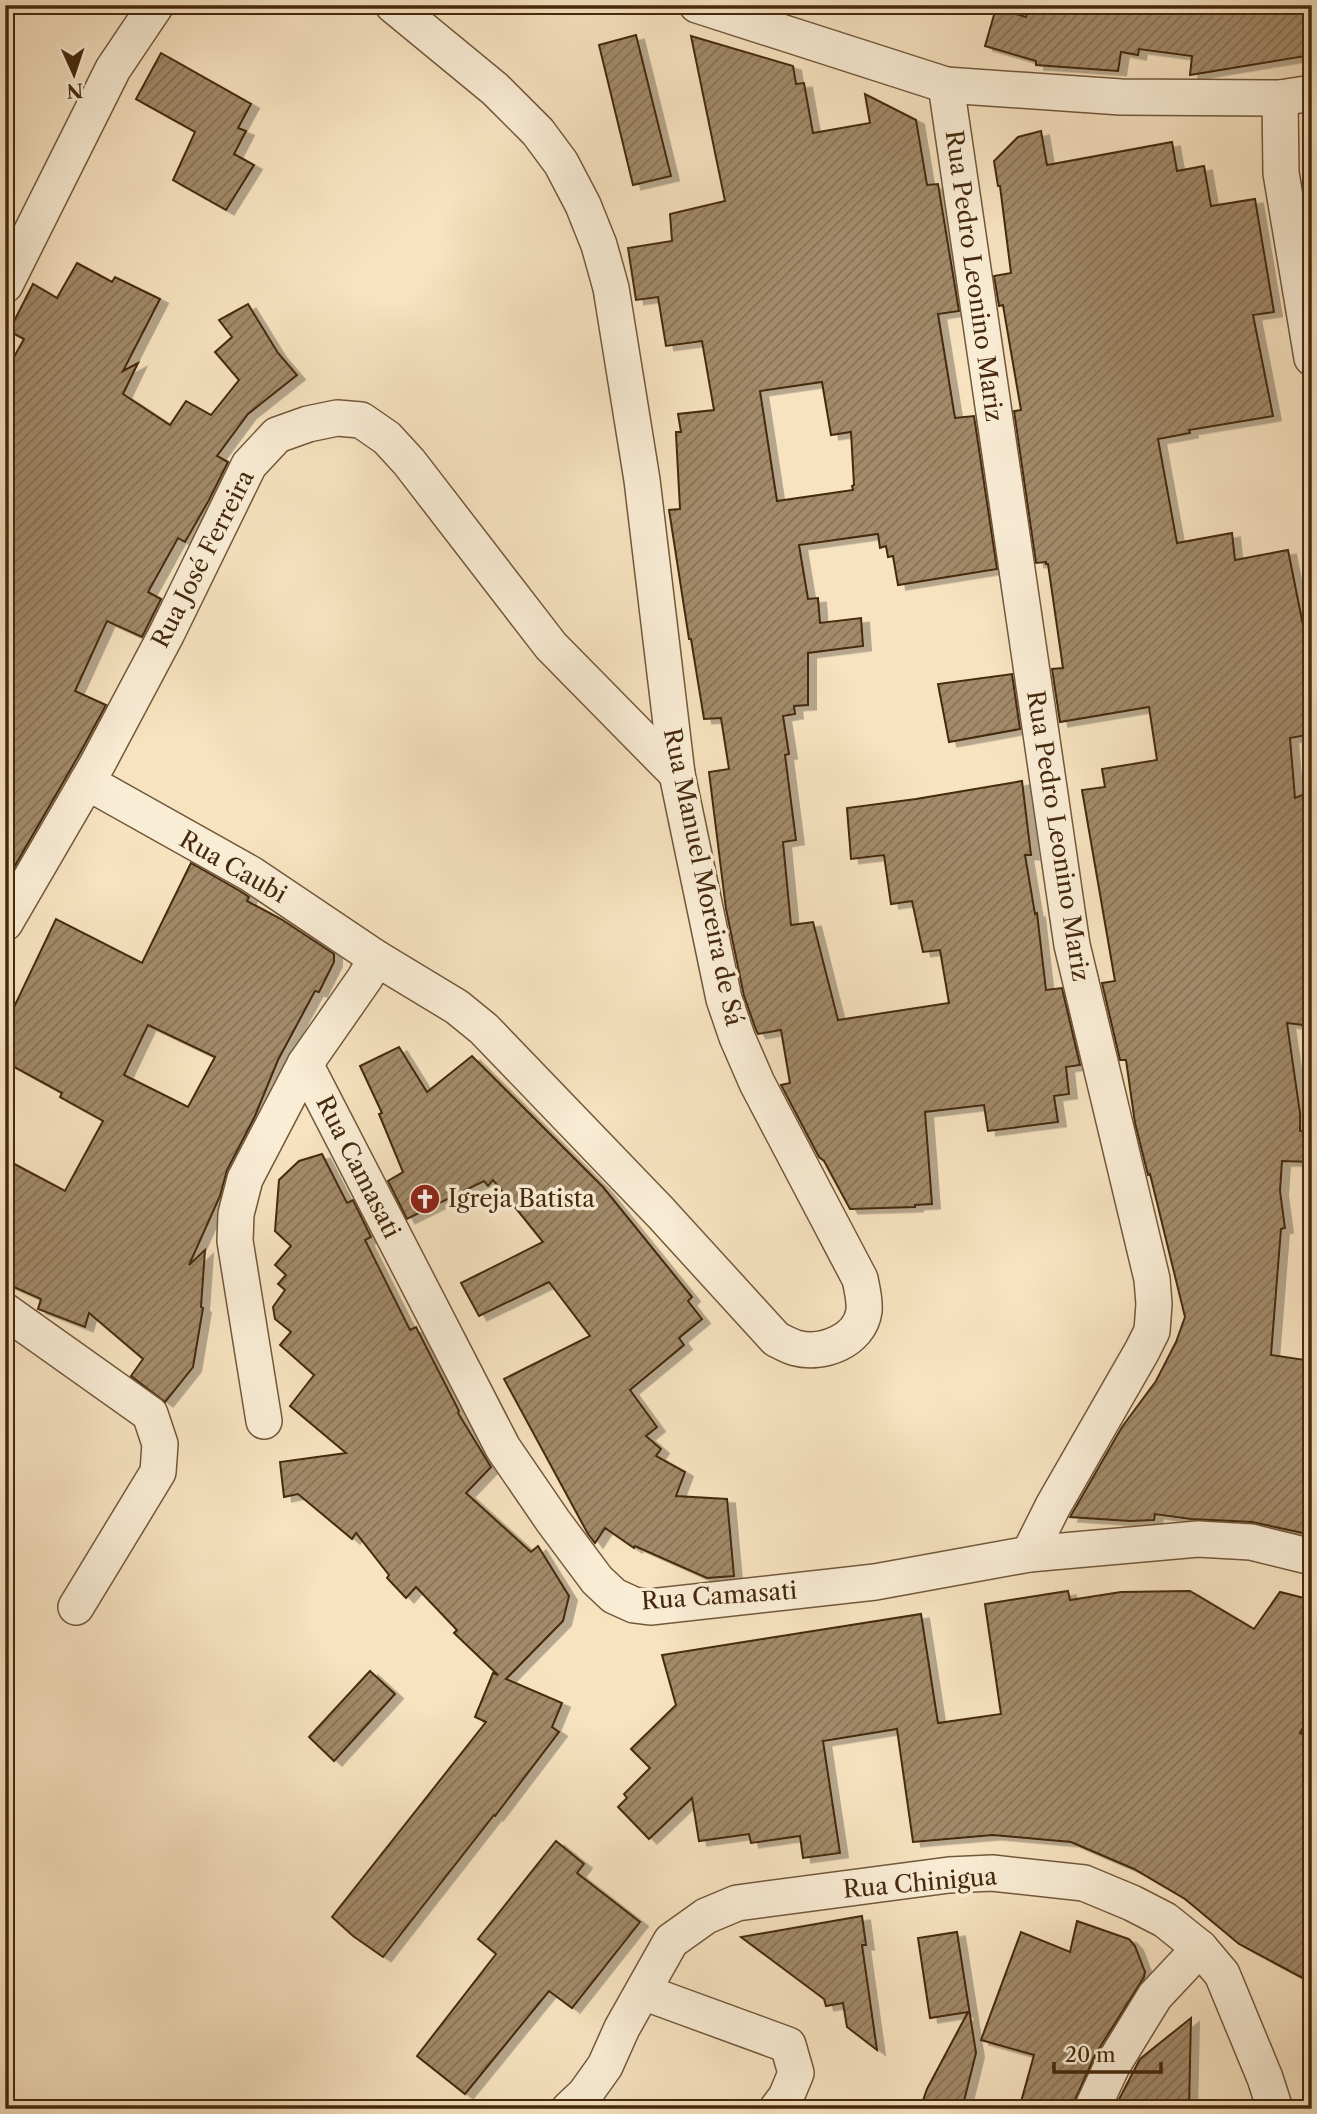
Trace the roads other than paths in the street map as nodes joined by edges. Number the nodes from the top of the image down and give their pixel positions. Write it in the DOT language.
graph roads {
  1 [pos="156,5"];
  2 [pos="393,5"];
  3 [pos="698,5"];
  4 [pos="946,85"];
  5 [pos="1296,95"];
  6 [pos="1281,173"];
  7 [pos="1312,203"];
  8 [pos="5,285"];
  9 [pos="1312,358"];
  10 [pos="677,774"];
  11 [pos="87,782"];
  12 [pos="5,923"];
  13 [pos="376,958"];
  14 [pos="305,1064"];
  15 [pos="5,1311"];
  16 [pos="264,1421"];
  17 [pos="1029,1555"];
  18 [pos="1312,1557"];
  19 [pos="76,1607"];
  20 [pos="1200,1948"];
  21 [pos="643,1992"];
  22 [pos="569,2109"];
  23 [pos="777,2109"];
  24 [pos="1092,2109"];
  25 [pos="1275,2109"];
  1 -- 8 [label="street"];
  2 -- 10 [label="street, Rua Manuel Moreira de Sá"];
  3 -- 4 [label="street"];
  4 -- 5 [label="street"];
  4 -- 17 [label="street, Rua Pedro Leonino Mariz"];
  5 -- 6 [label="street"];
  6 -- 7 [label="street"];
  6 -- 9 [label="street"];
  10 -- 11 [label="street, Rua José Ferreira"];
  10 -- 13 [label="street, Rua Manuel Moreira de Sá"];
  11 -- 12 [label="street, Rua José Ferreira"];
  11 -- 13 [label="street, Rua Caubi"];
  13 -- 14 [label="street"];
  14 -- 16 [label="street"];
  14 -- 17 [label="street, Rua Camasati"];
  15 -- 19 [label="street"];
  17 -- 18 [label="street, Rua Camasati"];
  20 -- 21 [label="street, Rua Chinigua"];
  20 -- 24 [label="street"];
  20 -- 25 [label="street, Rua Chinigua"];
  21 -- 22 [label="street, Rua Chinigua"];
  21 -- 23 [label="street"];
}
